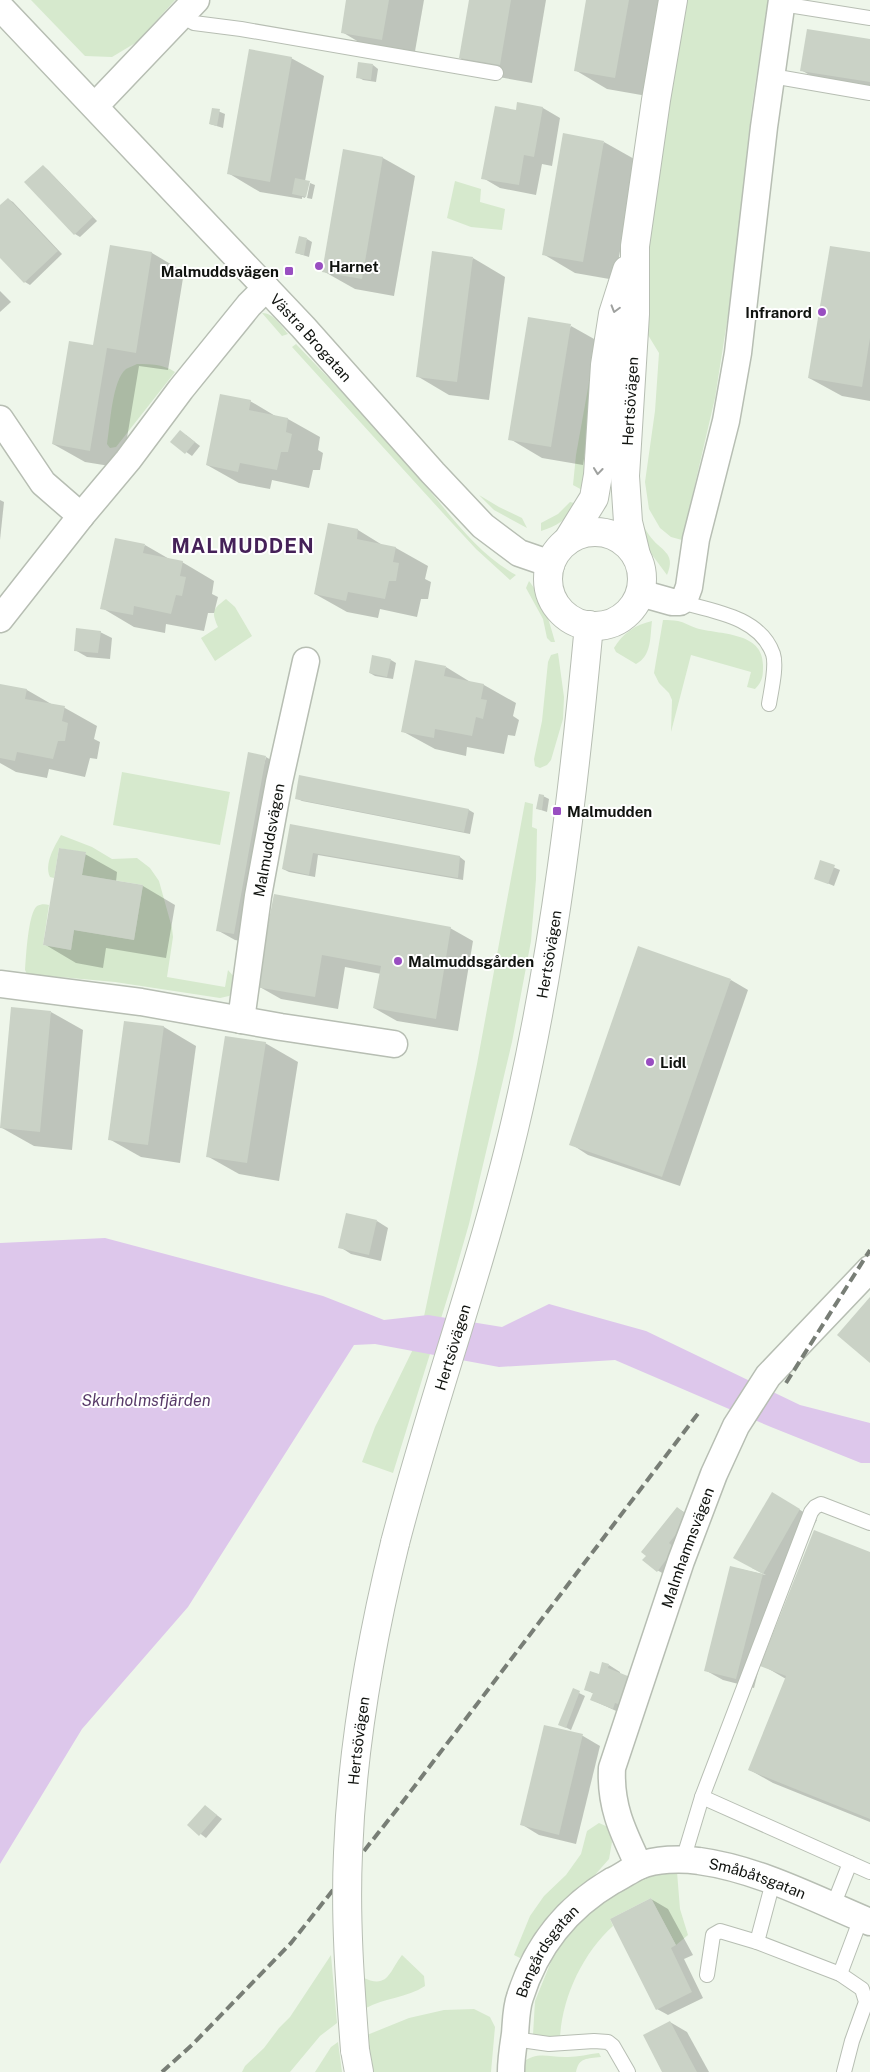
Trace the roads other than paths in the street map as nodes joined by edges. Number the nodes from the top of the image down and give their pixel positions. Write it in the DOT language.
graph roads {
  1 [pos="673,0"];
  2 [pos="782,2"];
  3 [pos="0,7"];
  4 [pos="189,8"];
  5 [pos="870,18"];
  6 [pos="496,73"];
  7 [pos="772,76"];
  8 [pos="870,93"];
  9 [pos="95,106"];
  10 [pos="635,246"];
  11 [pos="266,288"];
  12 [pos="0,419"];
  13 [pos="81,516"];
  14 [pos="568,540"];
  15 [pos="636,555"];
  16 [pos="551,564"];
  17 [pos="640,592"];
  18 [pos="680,602"];
  19 [pos="0,620"];
  20 [pos="589,626"];
  21 [pos="306,661"];
  22 [pos="769,704"];
  23 [pos="0,984"];
  24 [pos="241,1020"];
  25 [pos="394,1044"];
  26 [pos="870,1269"];
  27 [pos="870,1523"];
  28 [pos="702,1797"];
  29 [pos="683,1860"];
  30 [pos="850,1863"];
  31 [pos="639,1866"];
  32 [pos="870,1872"];
  33 [pos="773,1882"];
  34 [pos="833,1906"];
  35 [pos="866,1920"];
  36 [pos="757,1942"];
  37 [pos="840,1974"];
  38 [pos="707,1975"];
  39 [pos="514,2039"];
  40 [pos="357,2061"];
  41 [pos="511,2072"];
  42 [pos="628,2072"];
  43 [pos="844,2072"];
  1 -- 10 [label="main road, Hertsövägen"];
  2 -- 5 [label="lane"];
  2 -- 7 [label="street"];
  3 -- 9 [label="street, Västra Brogatan"];
  4 -- 6 [label="lane"];
  4 -- 9 [label="street"];
  7 -- 8 [label="lane"];
  7 -- 18 [label="street"];
  9 -- 11 [label="street, Västra Brogatan"];
  10 -- 14 [label="main road, Hertsövägen, one-way"];
  10 -- 15 [label="main road, Hertsövägen"];
  11 -- 13 [label="street"];
  11 -- 16 [label="street, Västra Brogatan"];
  12 -- 13 [label="street"];
  13 -- 19 [label="street"];
  14 -- 15 [label="main road"];
  14 -- 16 [label="main road"];
  15 -- 17 [label="main road"];
  16 -- 20 [label="main road"];
  17 -- 18 [label="street"];
  17 -- 20 [label="main road"];
  18 -- 22 [label="lane"];
  20 -- 40 [label="main road, Hertsövägen, bridge"];
  21 -- 24 [label="street, Malmuddsvägen"];
  23 -- 24 [label="street"];
  24 -- 25 [label="street"];
  26 -- 31 [label="street, Malmhamnsvägen"];
  27 -- 28 [label="lane"];
  28 -- 29 [label="lane"];
  28 -- 30 [label="lane"];
  29 -- 31 [label="street, Småbåtsgatan"];
  29 -- 33 [label="street, Småbåtsgatan"];
  30 -- 32 [label="lane"];
  30 -- 34 [label="lane"];
  31 -- 39 [label="street, Bangårdsgatan"];
  33 -- 34 [label="street, Småbåtsgatan"];
  33 -- 36 [label="lane"];
  34 -- 35 [label="street, Småbåtsgatan"];
  35 -- 37 [label="lane"];
  36 -- 37 [label="lane"];
  36 -- 38 [label="lane"];
  37 -- 43 [label="lane"];
  39 -- 41 [label="street, Bangårdsgatan"];
  39 -- 42 [label="lane"];
}
